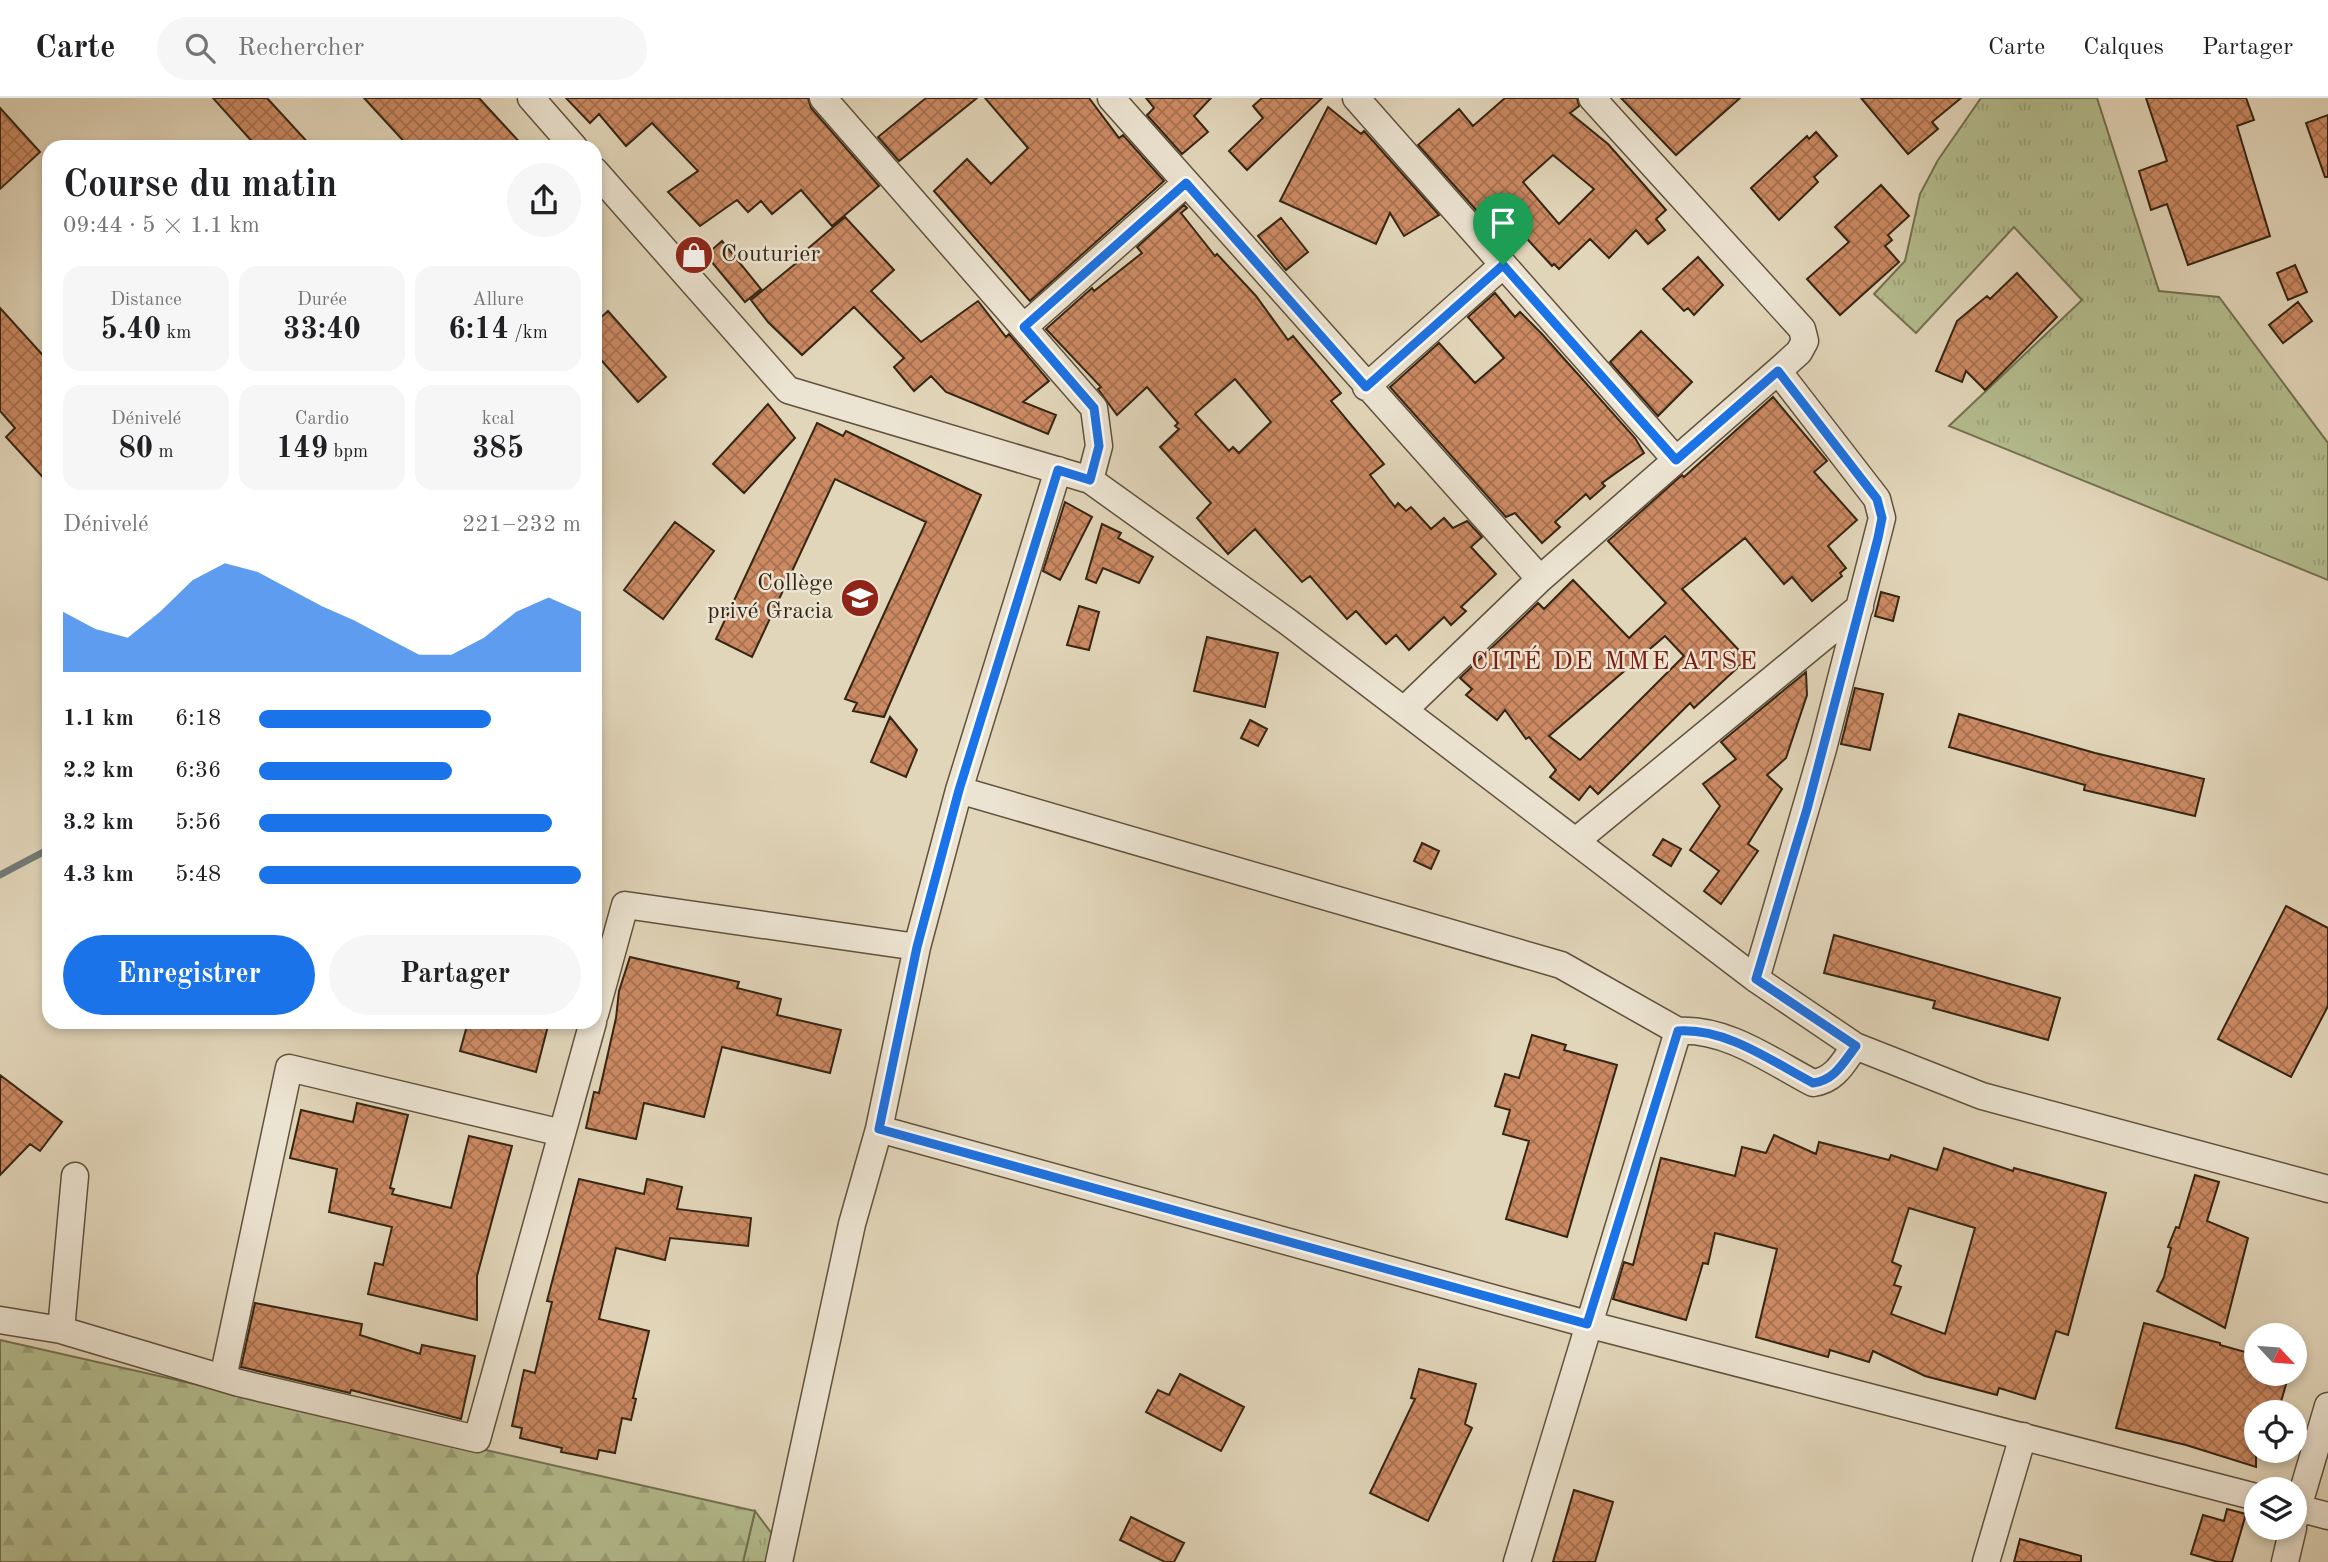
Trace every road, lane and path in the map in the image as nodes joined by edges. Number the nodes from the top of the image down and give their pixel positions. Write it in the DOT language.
graph roads {
  1 [pos="531,98"];
  2 [pos="823,98"];
  3 [pos="1111,98"];
  4 [pos="1356,98"];
  5 [pos="1592,98"];
  6 [pos="568,140"];
  7 [pos="602,179"];
  8 [pos="1186,183"];
  9 [pos="1503,265"];
  10 [pos="1024,327"];
  11 [pos="1778,371"];
  12 [pos="1366,387"];
  13 [pos="1676,460"];
  14 [pos="1058,470"];
  15 [pos="1090,480"];
  16 [pos="1540,579"];
  17 [pos="1860,607"];
  18 [pos="1404,710"];
  19 [pos="959,790"];
  20 [pos="1577,840"];
  21 [pos="917,947"];
  22 [pos="1756,979"];
  23 [pos="602,989"];
  24 [pos="591,1029"];
  25 [pos="1678,1031"];
  26 [pos="1856,1046"];
  27 [pos="879,1129"];
  28 [pos="562,1133"];
  29 [pos="75,1176"];
  30 [pos="2328,1189"];
  31 [pos="0,1320"];
  32 [pos="1587,1324"];
  33 [pos="61,1330"];
  34 [pos="223,1378"];
  35 [pos="2328,1406"];
  36 [pos="2023,1436"];
  37 [pos="2307,1477"];
  38 [pos="2244,1494"];
  39 [pos="2307,1516"];
  40 [pos="2328,1516"];
  41 [pos="2289,1540"];
  42 [pos="781,1560"];
  43 [pos="1517,1562"];
  44 [pos="1986,1562"];
  45 [pos="2284,1562"];
  1 -- 6 [label="street"];
  2 -- 10 [label="street"];
  3 -- 8 [label="street"];
  4 -- 9 [label="street"];
  5 -- 11 [label="street"];
  7 -- 14 [label="street"];
  8 -- 10 [label="street"];
  8 -- 12 [label="street"];
  9 -- 12 [label="street"];
  9 -- 13 [label="street"];
  10 -- 15 [label="street"];
  11 -- 13 [label="street"];
  11 -- 17 [label="street"];
  12 -- 16 [label="street"];
  13 -- 16 [label="street"];
  14 -- 15 [label="street"];
  14 -- 19 [label="street"];
  15 -- 18 [label="street"];
  16 -- 18 [label="street"];
  17 -- 20 [label="street"];
  17 -- 22 [label="street"];
  18 -- 20 [label="street"];
  19 -- 21 [label="street"];
  19 -- 25 [label="street"];
  20 -- 22 [label="street"];
  21 -- 23 [label="street"];
  21 -- 27 [label="street"];
  22 -- 26 [label="street"];
  24 -- 28 [label="street"];
  25 -- 26 [label="street"];
  25 -- 32 [label="street"];
  26 -- 30 [label="street"];
  27 -- 32 [label="street"];
  27 -- 42 [label="street"];
  28 -- 34 [label="street"];
  28 -- 34 [label="street"];
  29 -- 33 [label="street"];
  31 -- 33 [label="street"];
  32 -- 36 [label="street"];
  32 -- 43 [label="street"];
  33 -- 34 [label="street"];
  35 -- 37 [label="street"];
  36 -- 38 [label="street"];
  36 -- 44 [label="street"];
  39 -- 40 [label="street"];
  41 -- 45 [label="street"];
}
